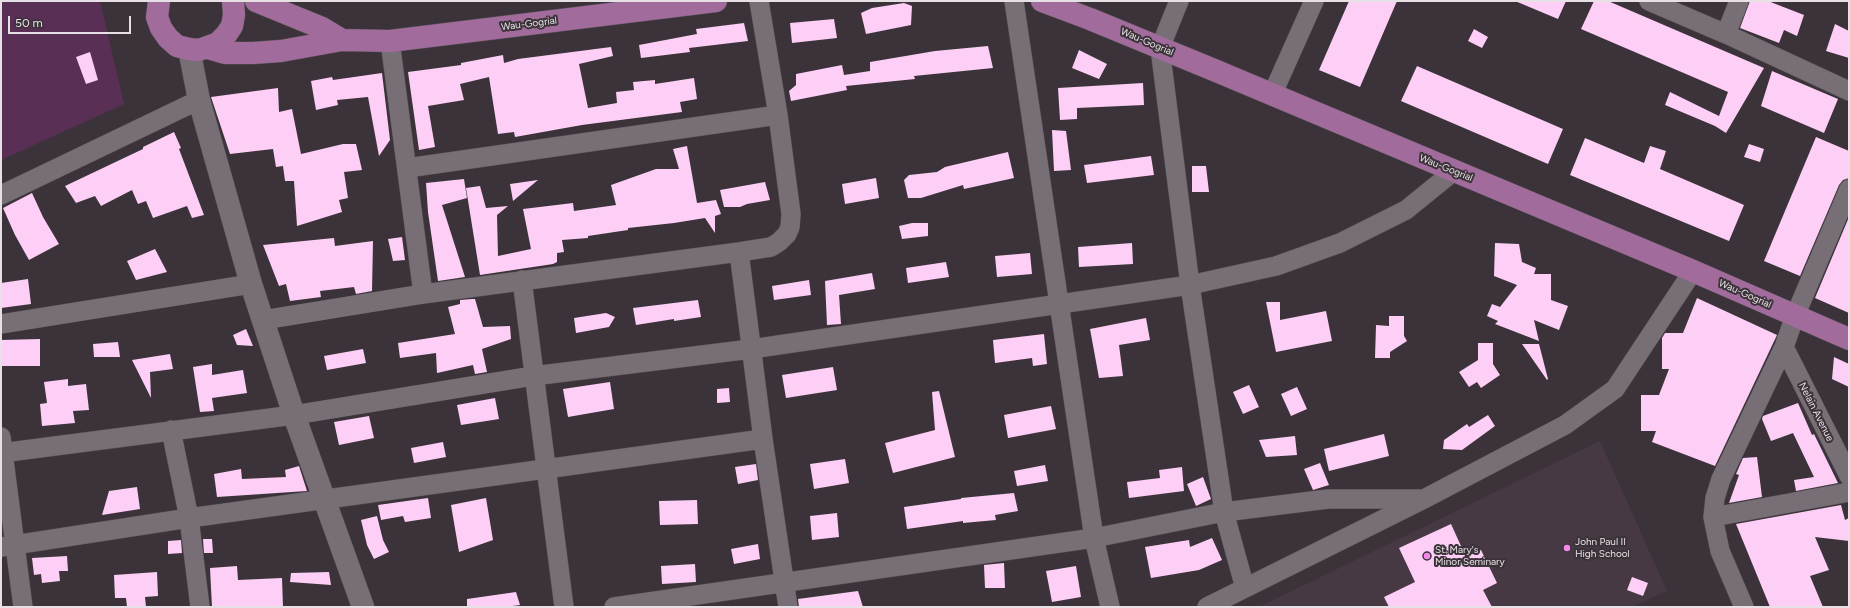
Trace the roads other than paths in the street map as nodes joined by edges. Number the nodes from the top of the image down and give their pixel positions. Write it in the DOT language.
graph roads {
  1 [pos="233,1"];
  2 [pos="256,1"];
  3 [pos="716,1"];
  4 [pos="759,1"];
  5 [pos="1014,1"];
  6 [pos="1042,1"];
  7 [pos="1179,1"];
  8 [pos="1314,1"];
  9 [pos="1649,1"];
  10 [pos="1739,1"];
  11 [pos="157,2"];
  12 [pos="1726,34"];
  13 [pos="342,40"];
  14 [pos="390,41"];
  15 [pos="1160,48"];
  16 [pos="198,49"];
  17 [pos="1849,91"];
  18 [pos="1272,95"];
  19 [pos="199,100"];
  20 [pos="778,115"];
  21 [pos="407,168"];
  22 [pos="1454,171"];
  23 [pos="1849,189"];
  24 [pos="1,195"];
  25 [pos="739,252"];
  26 [pos="1693,271"];
  27 [pos="522,280"];
  28 [pos="251,284"];
  29 [pos="1190,285"];
  30 [pos="423,294"];
  31 [pos="1058,305"];
  32 [pos="1795,316"];
  33 [pos="263,320"];
  34 [pos="1,324"];
  35 [pos="1849,339"];
  36 [pos="1784,347"];
  37 [pos="751,349"];
  38 [pos="533,376"];
  39 [pos="294,415"];
  40 [pos="171,430"];
  41 [pos="763,439"];
  42 [pos="2,447"];
  43 [pos="546,468"];
  44 [pos="1849,476"];
  45 [pos="1849,492"];
  46 [pos="323,499"];
  47 [pos="1424,499"];
  48 [pos="1224,512"];
  49 [pos="1713,517"];
  50 [pos="189,518"];
  51 [pos="1094,538"];
  52 [pos="8,546"];
  53 [pos="784,582"];
  54 [pos="1245,588"];
  55 [pos="24,607"];
  56 [pos="200,607"];
  57 [pos="363,607"];
  58 [pos="564,607"];
  59 [pos="614,607"];
  60 [pos="788,607"];
  61 [pos="1110,607"];
  62 [pos="1207,607"];
  63 [pos="1744,607"];
  1 -- 16 [label="main road"];
  2 -- 13 [label="main road, Wau-Gogrial"];
  3 -- 14 [label="main road, Wau-Gogrial"];
  4 -- 20 [label="street"];
  5 -- 31 [label="street"];
  6 -- 15 [label="main road, Wau-Gogrial"];
  7 -- 15 [label="street"];
  8 -- 18 [label="street"];
  9 -- 12 [label="street"];
  10 -- 12 [label="street"];
  11 -- 16 [label="main road, Wau-Gogrial"];
  12 -- 17 [label="street"];
  13 -- 14 [label="main road, Wau-Gogrial"];
  13 -- 16 [label="main road, Wau-Gogrial"];
  14 -- 21 [label="street"];
  15 -- 18 [label="main road, Wau-Gogrial"];
  15 -- 29 [label="street"];
  16 -- 19 [label="main road"];
  18 -- 22 [label="main road, Wau-Gogrial"];
  19 -- 24 [label="street"];
  19 -- 28 [label="main road"];
  20 -- 21 [label="street"];
  20 -- 25 [label="street"];
  21 -- 30 [label="street"];
  22 -- 26 [label="main road, Wau-Gogrial"];
  22 -- 29 [label="street"];
  23 -- 32 [label="street"];
  25 -- 27 [label="street"];
  25 -- 37 [label="street"];
  26 -- 32 [label="main road, Wau-Gogrial"];
  26 -- 47 [label="street"];
  27 -- 30 [label="street"];
  27 -- 38 [label="street"];
  28 -- 33 [label="main road"];
  28 -- 34 [label="street"];
  29 -- 31 [label="street"];
  29 -- 48 [label="street"];
  30 -- 33 [label="street"];
  31 -- 37 [label="street"];
  31 -- 51 [label="street"];
  32 -- 35 [label="main road, Wau-Gogrial"];
  32 -- 36 [label="street"];
  33 -- 39 [label="main road"];
  36 -- 44 [label="street, Nelain Avenue"];
  36 -- 49 [label="street"];
  37 -- 38 [label="street"];
  37 -- 41 [label="street"];
  38 -- 39 [label="street"];
  38 -- 43 [label="street"];
  39 -- 40 [label="street"];
  39 -- 46 [label="main road"];
  40 -- 42 [label="street"];
  40 -- 50 [label="street"];
  41 -- 43 [label="street"];
  41 -- 53 [label="street"];
  42 -- 52 [label="street"];
  43 -- 46 [label="street"];
  43 -- 58 [label="street"];
  45 -- 49 [label="street"];
  46 -- 50 [label="street"];
  46 -- 57 [label="main road"];
  47 -- 48 [label="street"];
  47 -- 54 [label="street"];
  48 -- 51 [label="street"];
  48 -- 54 [label="street"];
  49 -- 63 [label="street"];
  50 -- 52 [label="street"];
  50 -- 56 [label="street"];
  51 -- 53 [label="street"];
  51 -- 61 [label="street"];
  52 -- 55 [label="street"];
  53 -- 59 [label="street"];
  53 -- 60 [label="street"];
  54 -- 62 [label="street"];
}
